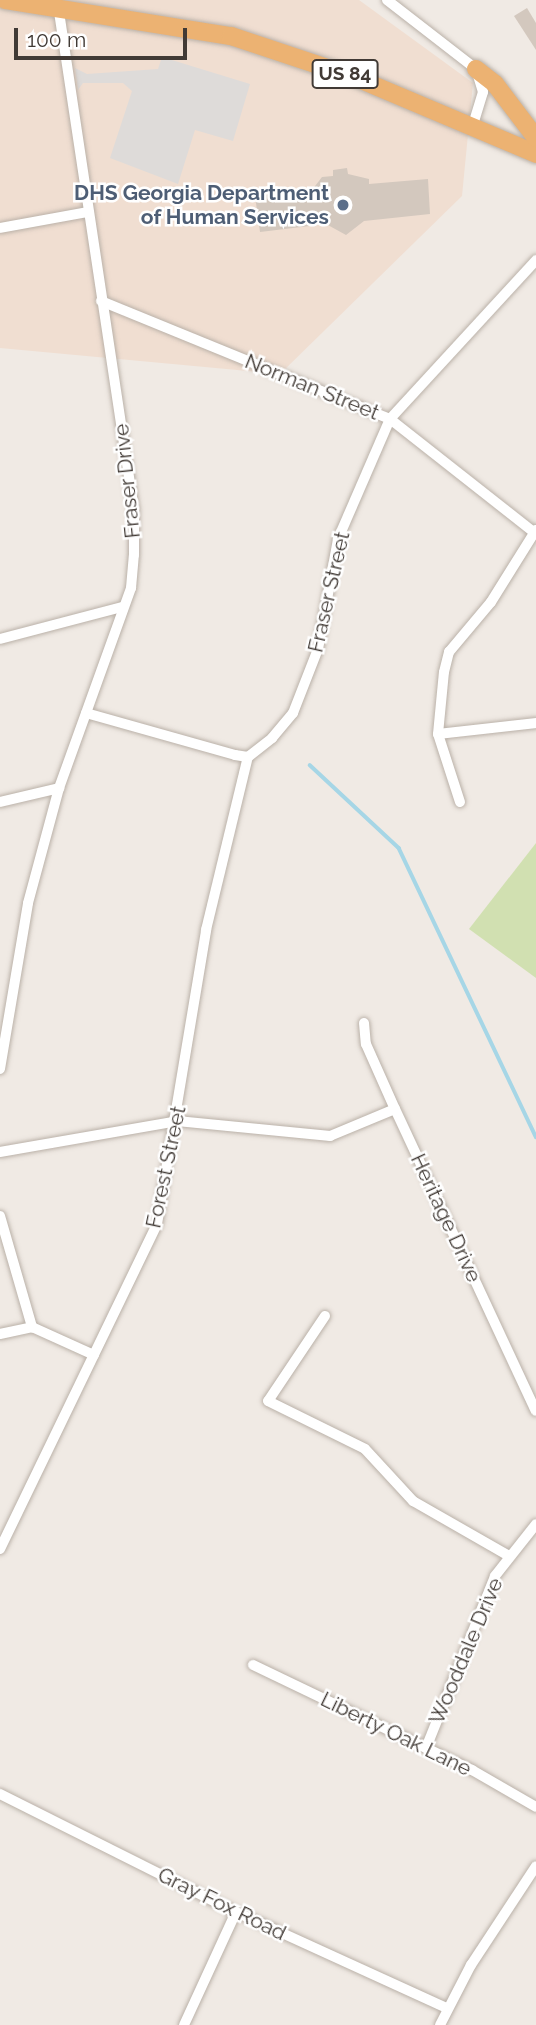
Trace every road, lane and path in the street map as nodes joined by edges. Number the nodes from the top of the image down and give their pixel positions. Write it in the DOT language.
graph roads {
  1 [pos="5,0"];
  2 [pos="387,0"];
  3 [pos="57,2"];
  4 [pos="476,69"];
  5 [pos="473,124"];
  6 [pos="536,138"];
  7 [pos="536,154"];
  8 [pos="88,212"];
  9 [pos="0,228"];
  10 [pos="536,260"];
  11 [pos="101,301"];
  12 [pos="390,419"];
  13 [pos="535,532"];
  14 [pos="122,607"];
  15 [pos="0,639"];
  16 [pos="86,713"];
  17 [pos="536,723"];
  18 [pos="438,734"];
  19 [pos="248,757"];
  20 [pos="58,788"];
  21 [pos="0,802"];
  22 [pos="460,802"];
  23 [pos="364,1023"];
  24 [pos="0,1069"];
  25 [pos="395,1110"];
  26 [pos="177,1121"];
  27 [pos="0,1152"];
  28 [pos="0,1216"];
  29 [pos="325,1316"];
  30 [pos="32,1327"];
  31 [pos="0,1334"];
  32 [pos="94,1355"];
  33 [pos="536,1411"];
  34 [pos="536,1524"];
  35 [pos="5,1526"];
  36 [pos="0,1549"];
  37 [pos="509,1556"];
  38 [pos="253,1665"];
  39 [pos="426,1748"];
  40 [pos="0,1794"];
  41 [pos="536,1807"];
  42 [pos="536,1866"];
  43 [pos="236,1912"];
  44 [pos="447,2008"];
  45 [pos="184,2025"];
  46 [pos="440,2025"];
  1 -- 3 [label="highway, US 84"];
  2 -- 4 [label="street"];
  3 -- 5 [label="highway, US 84"];
  3 -- 8 [label="street, Fraser Drive"];
  4 -- 5 [label="street"];
  4 -- 6 [label="highway"];
  5 -- 7 [label="highway, US 84"];
  8 -- 9 [label="street"];
  8 -- 11 [label="street, Fraser Drive"];
  10 -- 12 [label="street, Fraser Street"];
  11 -- 12 [label="street, Norman Street"];
  11 -- 14 [label="street, Fraser Drive"];
  12 -- 13 [label="street, Norman Street"];
  12 -- 19 [label="street, Fraser Street"];
  13 -- 18 [label="street"];
  14 -- 15 [label="street"];
  14 -- 16 [label="street, Fraser Drive"];
  16 -- 19 [label="street"];
  16 -- 20 [label="street, Fraser Drive"];
  17 -- 18 [label="street"];
  18 -- 22 [label="street"];
  19 -- 26 [label="street, Forest Street"];
  20 -- 21 [label="street"];
  20 -- 24 [label="street, Fraser Drive"];
  23 -- 25 [label="street, Heritage Drive"];
  25 -- 26 [label="street"];
  25 -- 33 [label="street, Heritage Drive"];
  26 -- 27 [label="street"];
  26 -- 32 [label="street, Forest Street"];
  28 -- 30 [label="street"];
  29 -- 37 [label="street"];
  30 -- 31 [label="street"];
  30 -- 32 [label="street"];
  32 -- 35 [label="street, Forest Street"];
  34 -- 37 [label="street, Wooddale Drive"];
  35 -- 36 [label="street, Forest Street"];
  37 -- 39 [label="street, Wooddale Drive"];
  38 -- 39 [label="street, Liberty Oak Lane"];
  39 -- 41 [label="street, Liberty Oak Lane"];
  40 -- 43 [label="street, Gray Fox Road"];
  42 -- 44 [label="street"];
  43 -- 44 [label="street, Gray Fox Road"];
  43 -- 45 [label="street"];
  44 -- 46 [label="street"];
}
